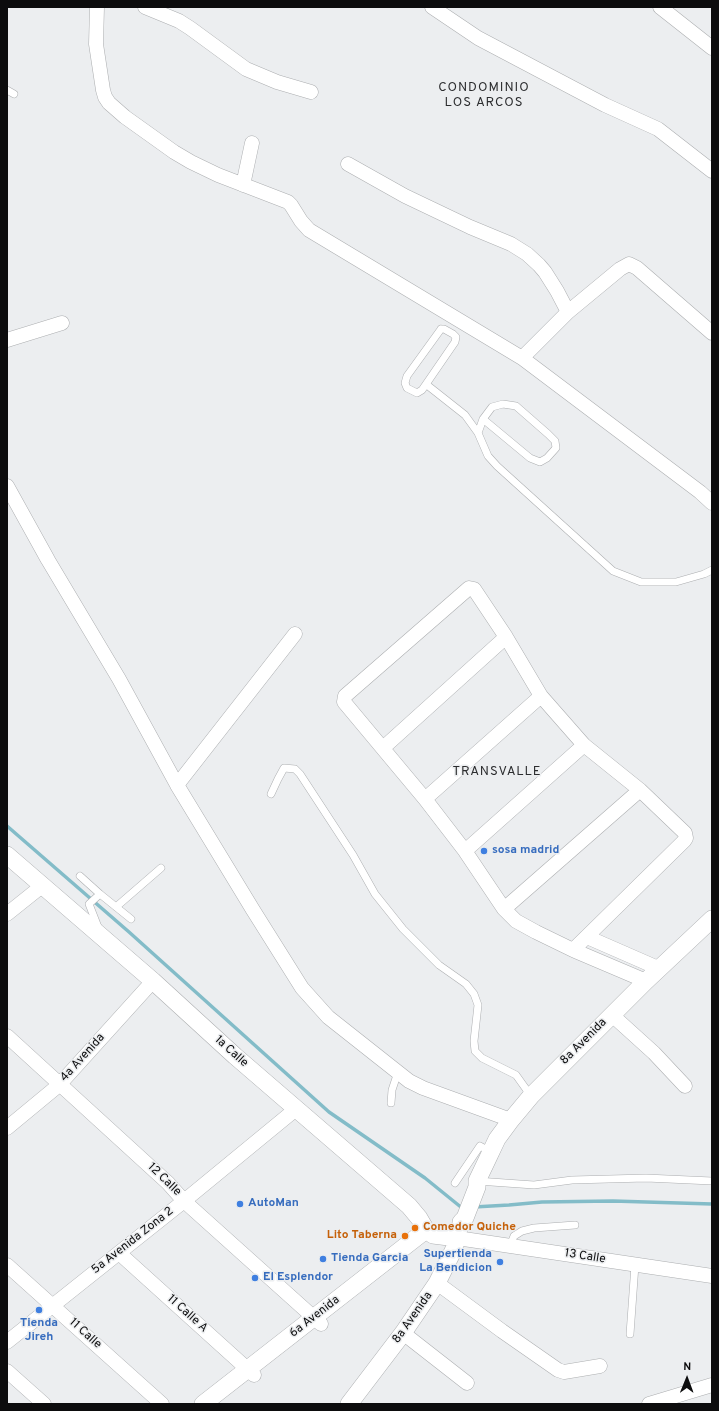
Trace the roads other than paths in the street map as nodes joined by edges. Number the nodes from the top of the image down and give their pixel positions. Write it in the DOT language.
graph roads {
  1 [pos="97,7"];
  2 [pos="145,7"];
  3 [pos="432,7"];
  4 [pos="660,7"];
  5 [pos="712,48"];
  6 [pos="7,90"];
  7 [pos="311,92"];
  8 [pos="14,94"];
  9 [pos="252,143"];
  10 [pos="348,164"];
  11 [pos="712,171"];
  12 [pos="243,185"];
  13 [pos="568,312"];
  14 [pos="62,323"];
  15 [pos="712,333"];
  16 [pos="7,340"];
  17 [pos="522,358"];
  18 [pos="427,384"];
  19 [pos="483,419"];
  20 [pos="478,433"];
  21 [pos="7,486"];
  22 [pos="712,503"];
  23 [pos="712,570"];
  24 [pos="295,634"];
  25 [pos="506,637"];
  26 [pos="541,696"];
  27 [pos="584,745"];
  28 [pos="383,748"];
  29 [pos="177,785"];
  30 [pos="640,790"];
  31 [pos="271,794"];
  32 [pos="425,799"];
  33 [pos="465,851"];
  34 [pos="7,855"];
  35 [pos="161,868"];
  36 [pos="80,876"];
  37 [pos="42,886"];
  38 [pos="98,895"];
  39 [pos="116,908"];
  40 [pos="504,909"];
  41 [pos="7,914"];
  42 [pos="712,919"];
  43 [pos="131,920"];
  44 [pos="101,936"];
  45 [pos="587,937"];
  46 [pos="573,950"];
  47 [pos="658,968"];
  48 [pos="153,981"];
  49 [pos="646,981"];
  50 [pos="612,1015"];
  51 [pos="7,1036"];
  52 [pos="398,1072"];
  53 [pos="59,1085"];
  54 [pos="685,1086"];
  55 [pos="531,1096"];
  56 [pos="391,1103"];
  57 [pos="296,1109"];
  58 [pos="511,1120"];
  59 [pos="7,1128"];
  60 [pos="491,1152"];
  61 [pos="712,1181"];
  62 [pos="455,1183"];
  63 [pos="475,1185"];
  64 [pos="184,1201"];
  65 [pos="461,1224"];
  66 [pos="575,1225"];
  67 [pos="430,1232"];
  68 [pos="510,1246"];
  69 [pos="119,1253"];
  70 [pos="7,1265"];
  71 [pos="635,1265"];
  72 [pos="712,1276"];
  73 [pos="437,1283"];
  74 [pos="52,1305"];
  75 [pos="318,1321"];
  76 [pos="403,1333"];
  77 [pos="630,1334"];
  78 [pos="7,1342"];
  79 [pos="600,1366"];
  80 [pos="7,1371"];
  81 [pos="251,1372"];
  82 [pos="467,1383"];
  83 [pos="712,1385"];
  84 [pos="44,1404"];
  85 [pos="162,1404"];
  86 [pos="203,1404"];
  87 [pos="218,1404"];
  88 [pos="349,1404"];
  89 [pos="649,1404"];
  1 -- 12 [label="street"];
  2 -- 7 [label="street"];
  3 -- 11 [label="street"];
  4 -- 5 [label="street"];
  6 -- 8 [label="lane"];
  9 -- 12 [label="street"];
  10 -- 13 [label="street"];
  12 -- 17 [label="street"];
  13 -- 15 [label="street"];
  13 -- 17 [label="street"];
  14 -- 16 [label="street"];
  17 -- 22 [label="street"];
  18 -- 18 [label="lane"];
  18 -- 20 [label="lane"];
  19 -- 19 [label="lane"];
  19 -- 20 [label="lane"];
  20 -- 23 [label="lane"];
  21 -- 29 [label="street"];
  24 -- 29 [label="street"];
  25 -- 26 [label="street"];
  25 -- 28 [label="street"];
  25 -- 28 [label="street"];
  26 -- 27 [label="street"];
  26 -- 32 [label="street"];
  27 -- 30 [label="street"];
  27 -- 33 [label="street"];
  28 -- 32 [label="street"];
  29 -- 52 [label="street"];
  30 -- 40 [label="street"];
  30 -- 45 [label="street"];
  31 -- 55 [label="lane"];
  32 -- 33 [label="street"];
  33 -- 40 [label="street"];
  34 -- 37 [label="street, 1a Calle"];
  35 -- 39 [label="lane"];
  36 -- 38 [label="lane"];
  37 -- 41 [label="street"];
  37 -- 44 [label="street, 1a Calle"];
  38 -- 39 [label="lane"];
  38 -- 44 [label="lane"];
  39 -- 43 [label="lane"];
  40 -- 46 [label="street"];
  42 -- 47 [label="street, 8a Avenida"];
  44 -- 48 [label="street, 1a Calle"];
  45 -- 46 [label="street"];
  45 -- 47 [label="street"];
  46 -- 49 [label="street"];
  47 -- 49 [label="street, 8a Avenida"];
  48 -- 53 [label="street, 4a Avenida"];
  48 -- 57 [label="street, 1a Calle"];
  49 -- 50 [label="street, 8a Avenida"];
  50 -- 54 [label="street"];
  50 -- 55 [label="street, 8a Avenida"];
  51 -- 53 [label="street, 12 Calle"];
  52 -- 56 [label="lane"];
  52 -- 58 [label="street"];
  53 -- 59 [label="street, 4a Avenida"];
  53 -- 64 [label="street, 12 Calle"];
  55 -- 58 [label="street, 8a Avenida"];
  57 -- 64 [label="street, 5a Avenida Zona 2"];
  57 -- 67 [label="street, 1a Calle"];
  58 -- 60 [label="street, 8a Avenida"];
  60 -- 62 [label="lane"];
  60 -- 63 [label="street, 8a Avenida"];
  61 -- 63 [label="lane"];
  63 -- 65 [label="street, 8a Avenida"];
  64 -- 69 [label="street, 5a Avenida Zona 2"];
  64 -- 75 [label="street, 12 Calle"];
  65 -- 67 [label="street"];
  65 -- 68 [label="street, 13 Calle"];
  65 -- 73 [label="street, 8a Avenida"];
  66 -- 68 [label="lane"];
  67 -- 75 [label="street, 6a Avenida"];
  68 -- 71 [label="street, 13 Calle"];
  69 -- 74 [label="street, 5a Avenida Zona 2"];
  69 -- 81 [label="street, 11 Calle A"];
  70 -- 74 [label="street, 11 Calle"];
  71 -- 72 [label="street, 13 Calle"];
  71 -- 77 [label="lane"];
  73 -- 76 [label="street, 8a Avenida"];
  73 -- 79 [label="street"];
  74 -- 78 [label="street, 5a Avenida Zona 2"];
  74 -- 85 [label="street, 11 Calle"];
  75 -- 81 [label="street, 6a Avenida"];
  76 -- 82 [label="street"];
  76 -- 88 [label="street, 8a Avenida"];
  80 -- 84 [label="street"];
  81 -- 86 [label="street, 6a Avenida"];
  81 -- 87 [label="street, 6a Avenida"];
  83 -- 89 [label="street"];
}
